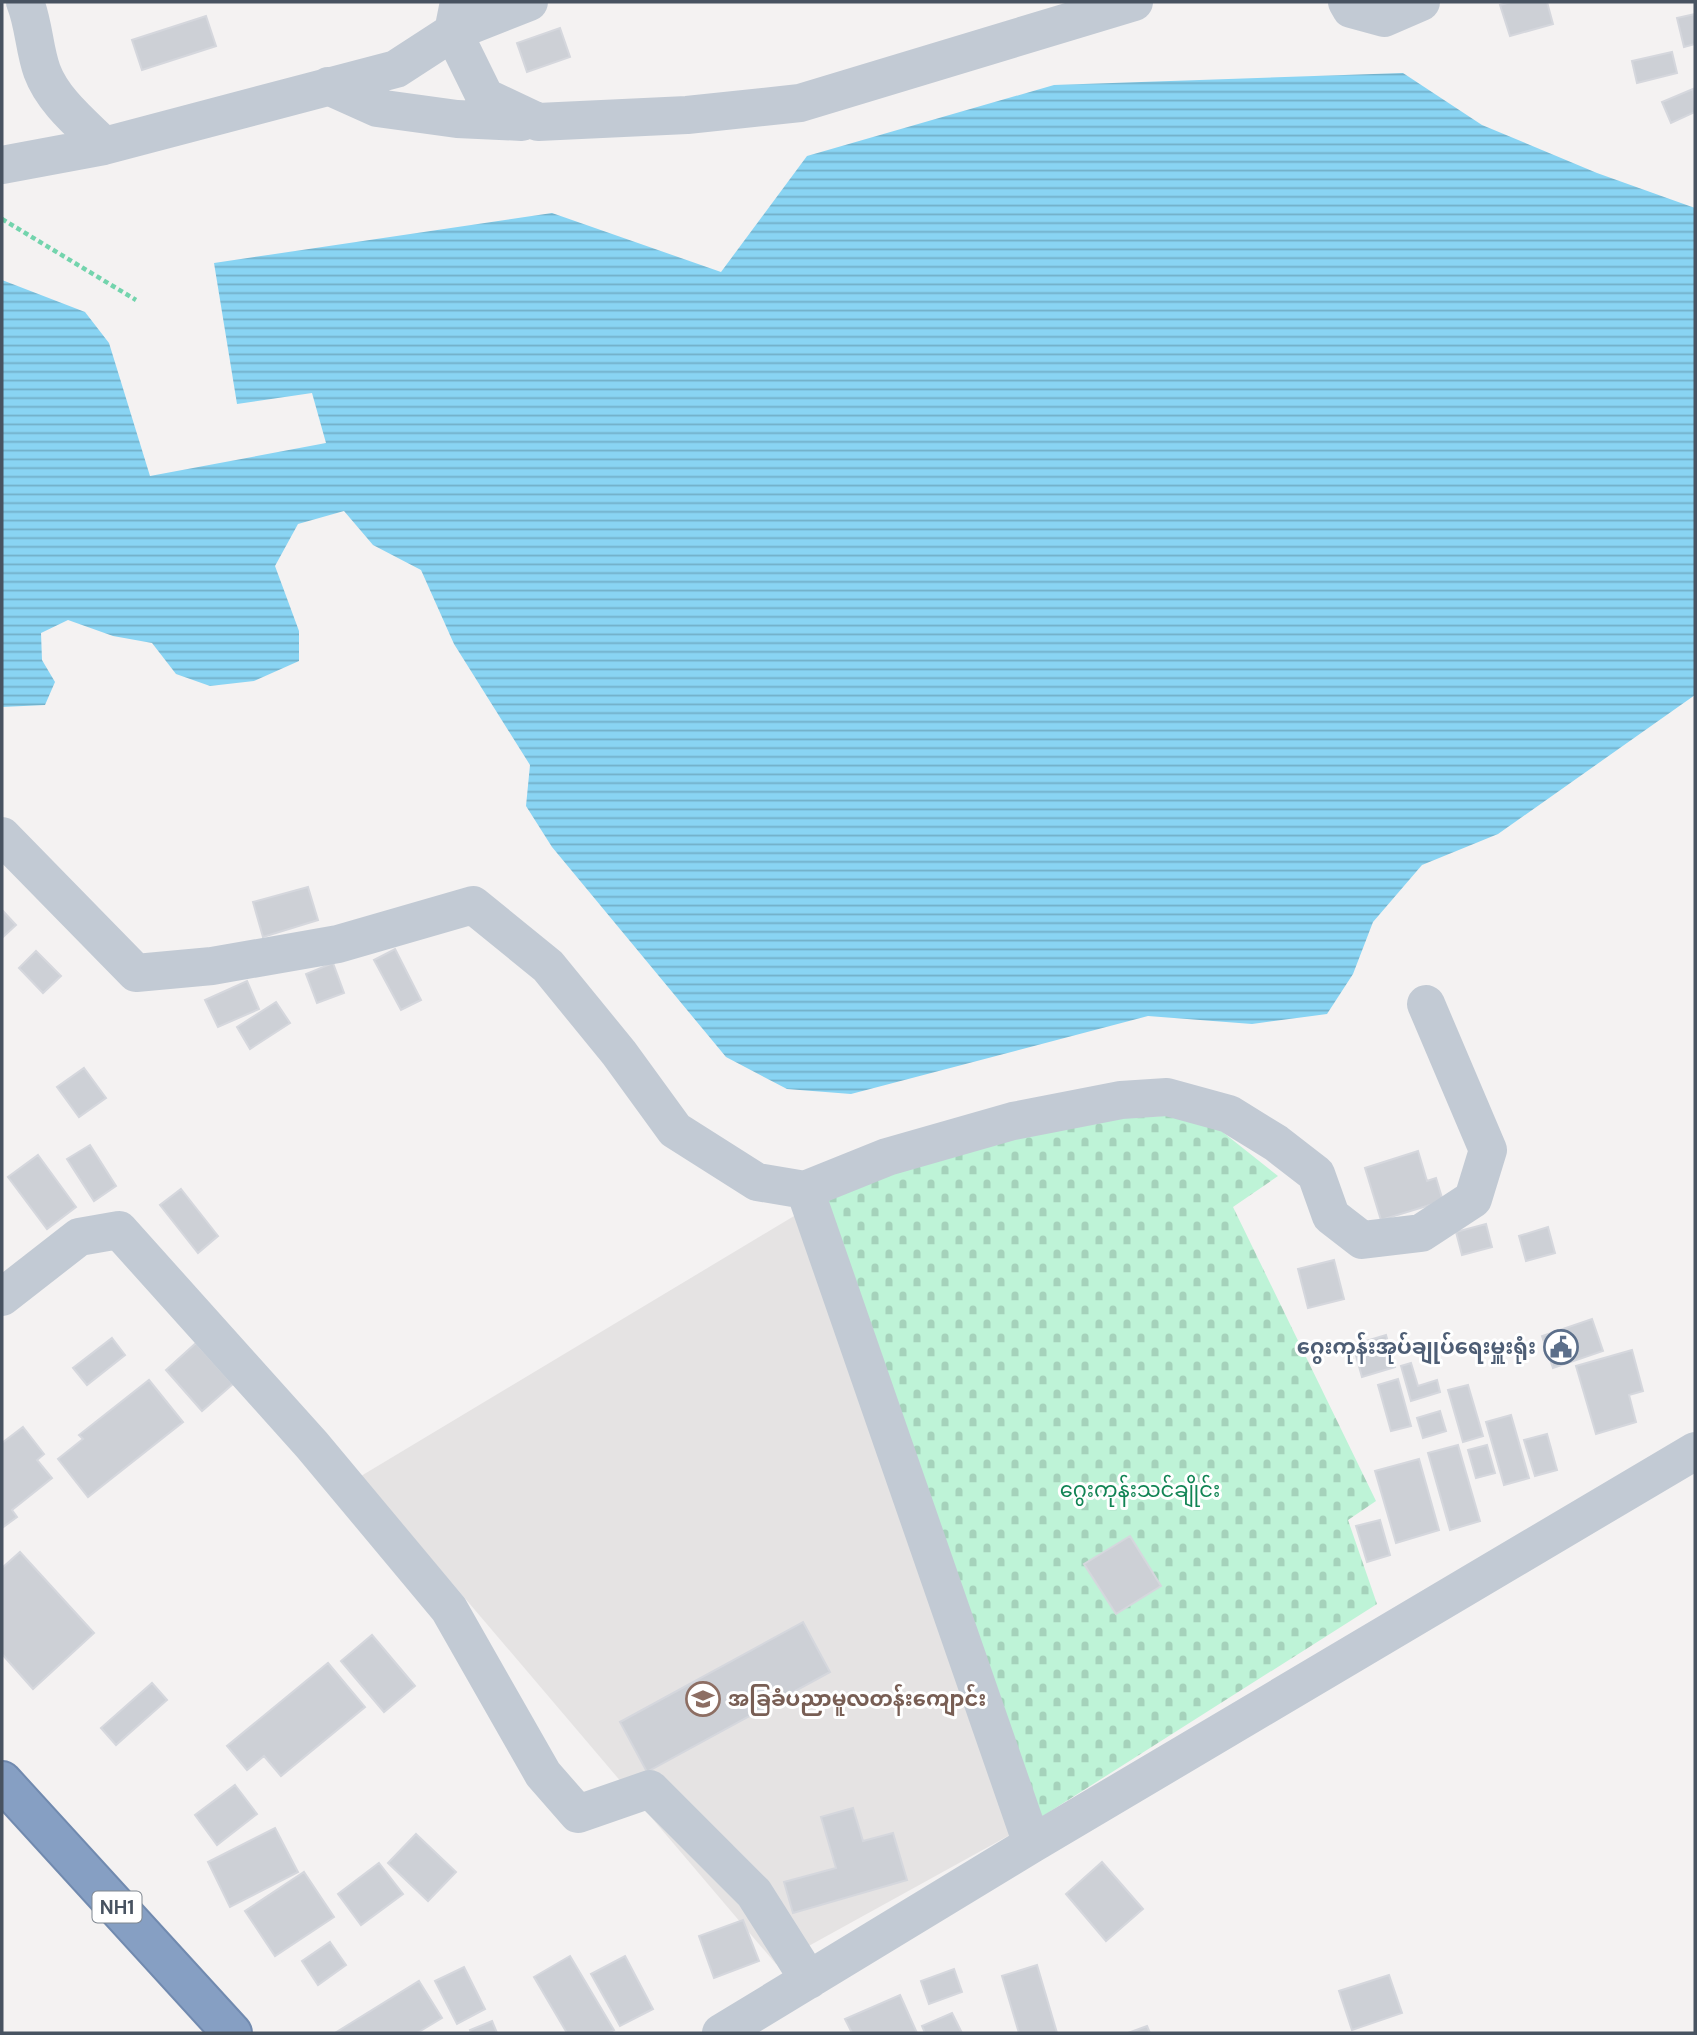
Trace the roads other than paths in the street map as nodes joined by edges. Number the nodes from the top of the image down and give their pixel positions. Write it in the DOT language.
graph roads {
  1 [pos="25,2"];
  2 [pos="529,2"];
  3 [pos="1134,2"];
  4 [pos="1347,2"];
  5 [pos="1421,2"];
  6 [pos="456,17"];
  7 [pos="328,86"];
  8 [pos="538,122"];
  9 [pos="104,146"];
  10 [pos="2,165"];
  11 [pos="2,836"];
  12 [pos="1426,1004"];
  13 [pos="805,1190"];
  14 [pos="2,1297"];
  15 [pos="1695,1451"];
  16 [pos="2,1781"];
  17 [pos="1032,1844"];
  18 [pos="809,1980"];
  19 [pos="232,2033"];
  20 [pos="722,2033"];
  1 -- 9 [label="street"];
  2 -- 6 [label="street"];
  3 -- 8 [label="street"];
  4 -- 5 [label="street"];
  6 -- 7 [label="street"];
  6 -- 8 [label="street"];
  7 -- 8 [label="street"];
  7 -- 9 [label="street"];
  9 -- 10 [label="street"];
  11 -- 13 [label="street"];
  12 -- 13 [label="street"];
  13 -- 17 [label="street"];
  14 -- 18 [label="street"];
  15 -- 17 [label="street"];
  16 -- 19 [label="highway, NH1"];
  17 -- 18 [label="street"];
  18 -- 20 [label="street"];
}
